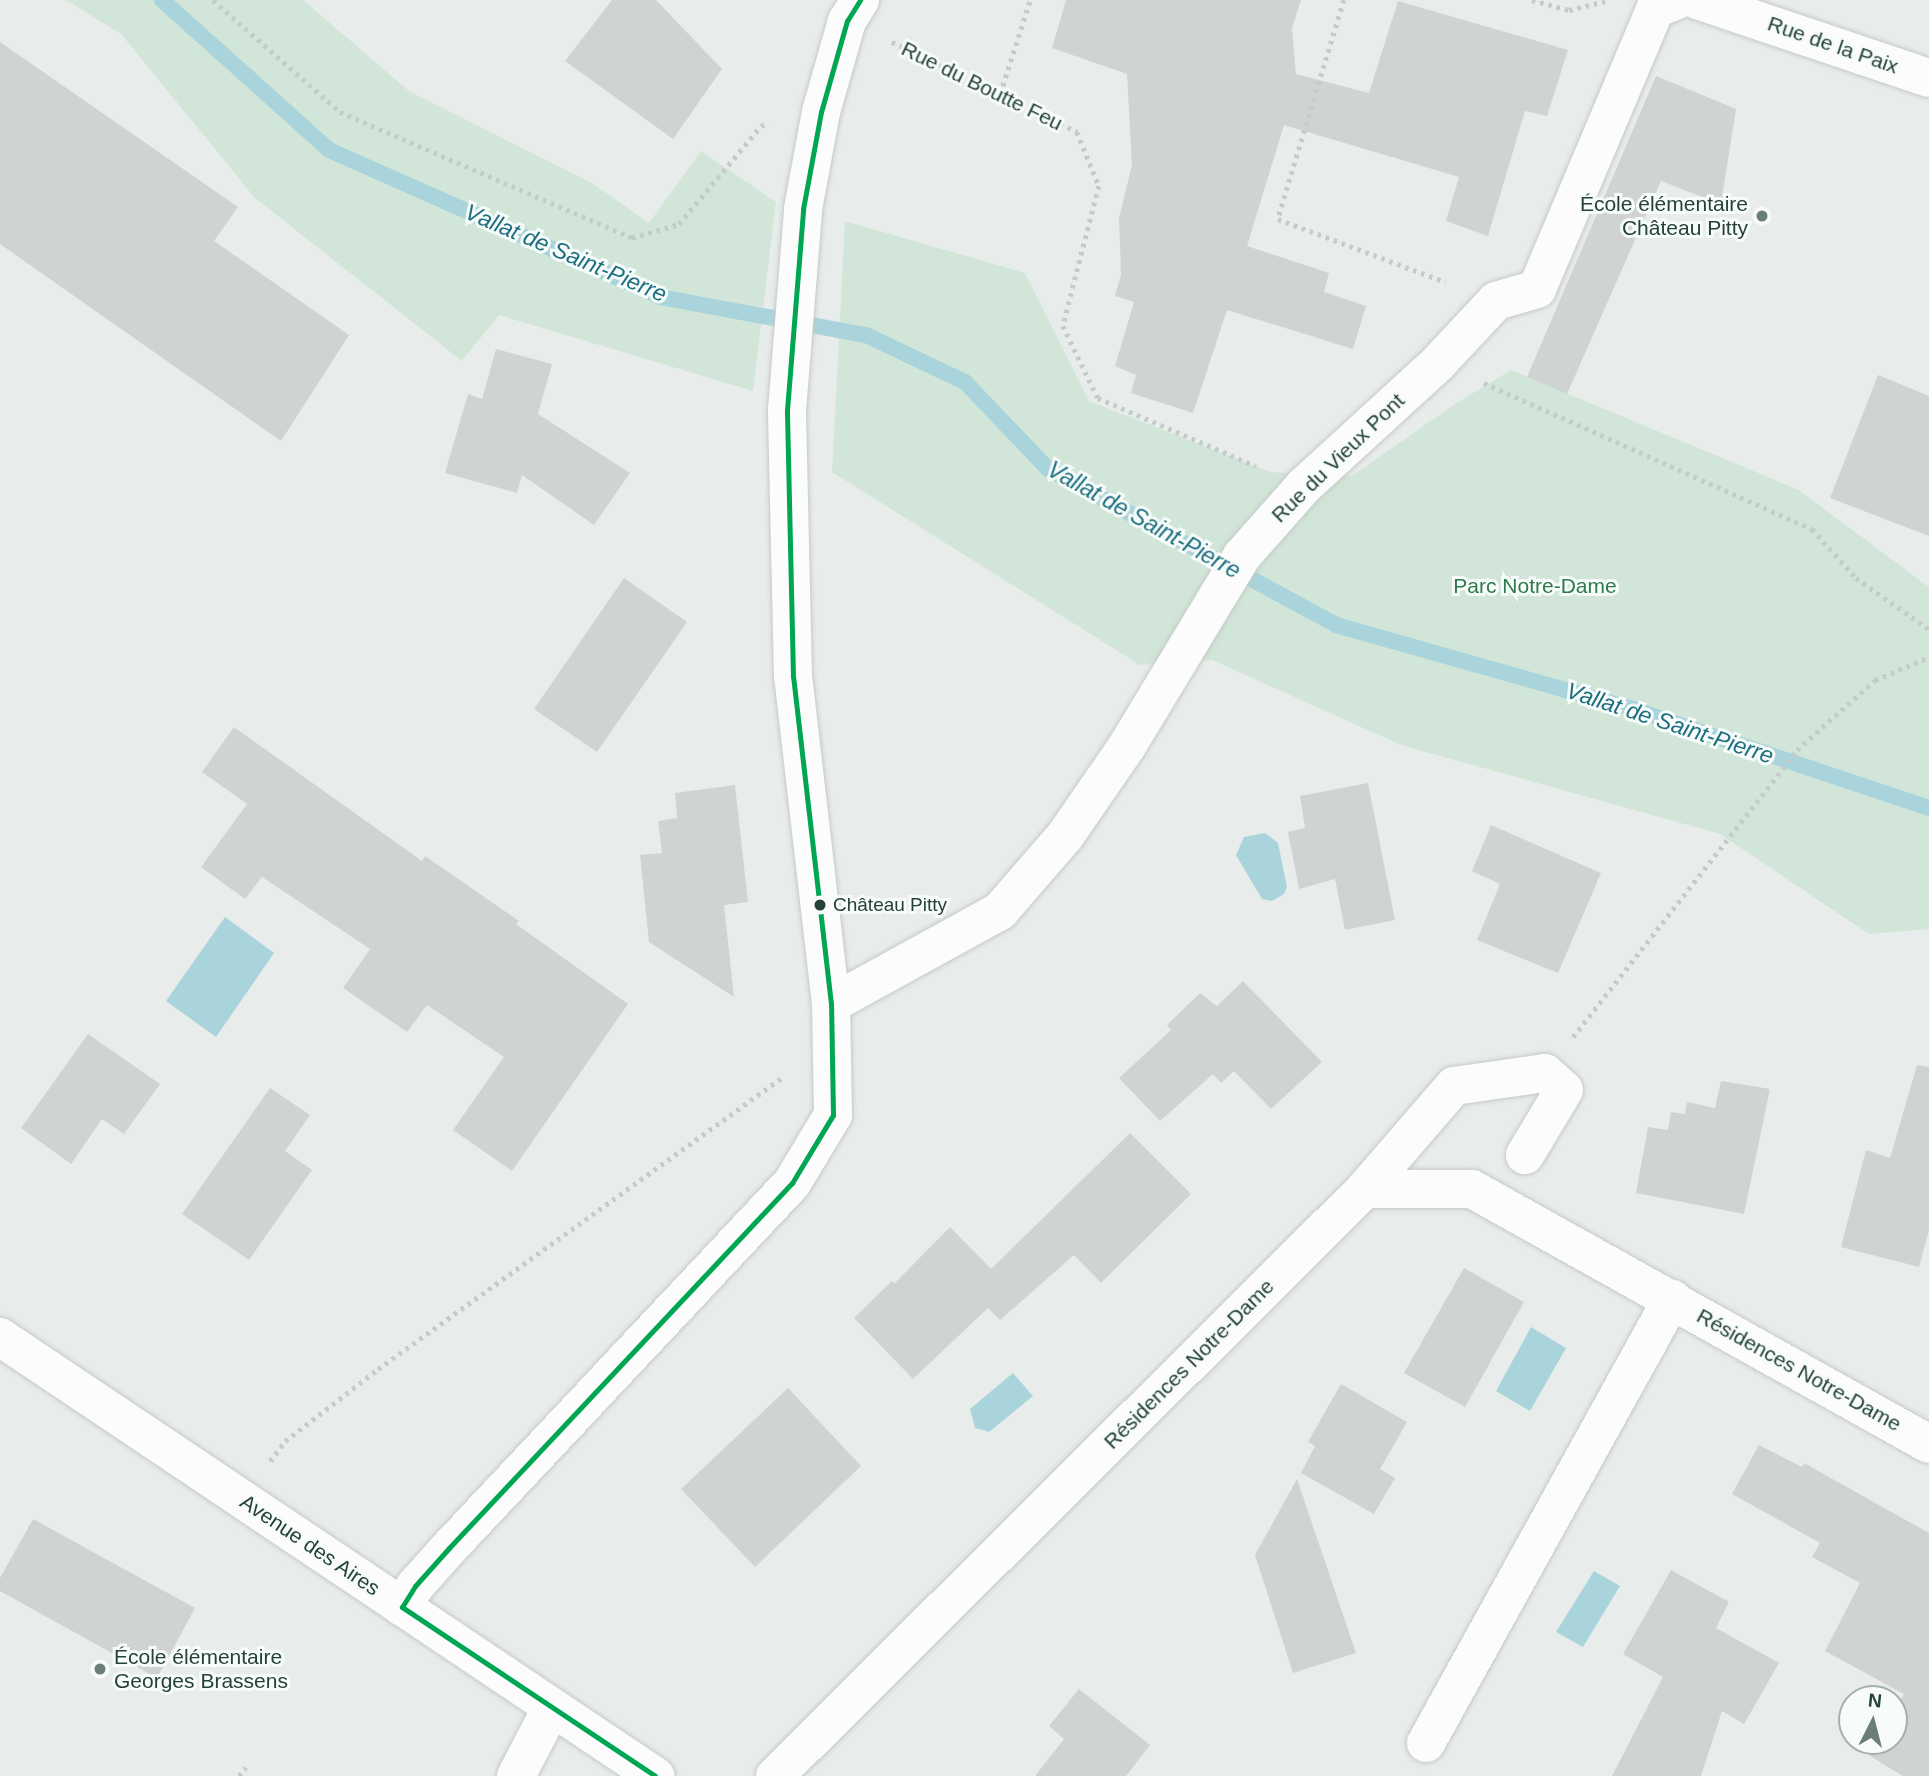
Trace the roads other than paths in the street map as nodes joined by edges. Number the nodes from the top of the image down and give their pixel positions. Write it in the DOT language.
graph roads {
  1 [pos="1677,0"];
  2 [pos="1697,0"];
  3 [pos="854,10"];
  4 [pos="1929,78"];
  5 [pos="831,1004"];
  6 [pos="1525,1155"];
  7 [pos="1365,1188"];
  8 [pos="1672,1298"];
  9 [pos="0,1337"];
  10 [pos="1928,1442"];
  11 [pos="401,1608"];
  12 [pos="551,1709"];
  13 [pos="1426,1743"];
  14 [pos="516,1776"];
  15 [pos="655,1776"];
  16 [pos="775,1776"];
  1 -- 5 [label="street, Rue du Vieux Pont"];
  2 -- 4 [label="street, Rue de la Paix"];
  3 -- 5 [label="street"];
  5 -- 11 [label="street"];
  6 -- 7 [label="street"];
  7 -- 8 [label="street, Résidences Notre-Dame"];
  7 -- 16 [label="street, Résidences Notre-Dame"];
  8 -- 10 [label="street, Résidences Notre-Dame"];
  8 -- 13 [label="street, Résidences Notre-Dame"];
  9 -- 11 [label="street, Avenue des Aires"];
  11 -- 12 [label="street, Avenue des Aires"];
  12 -- 14 [label="street"];
  12 -- 15 [label="street, Avenue des Aires"];
}
